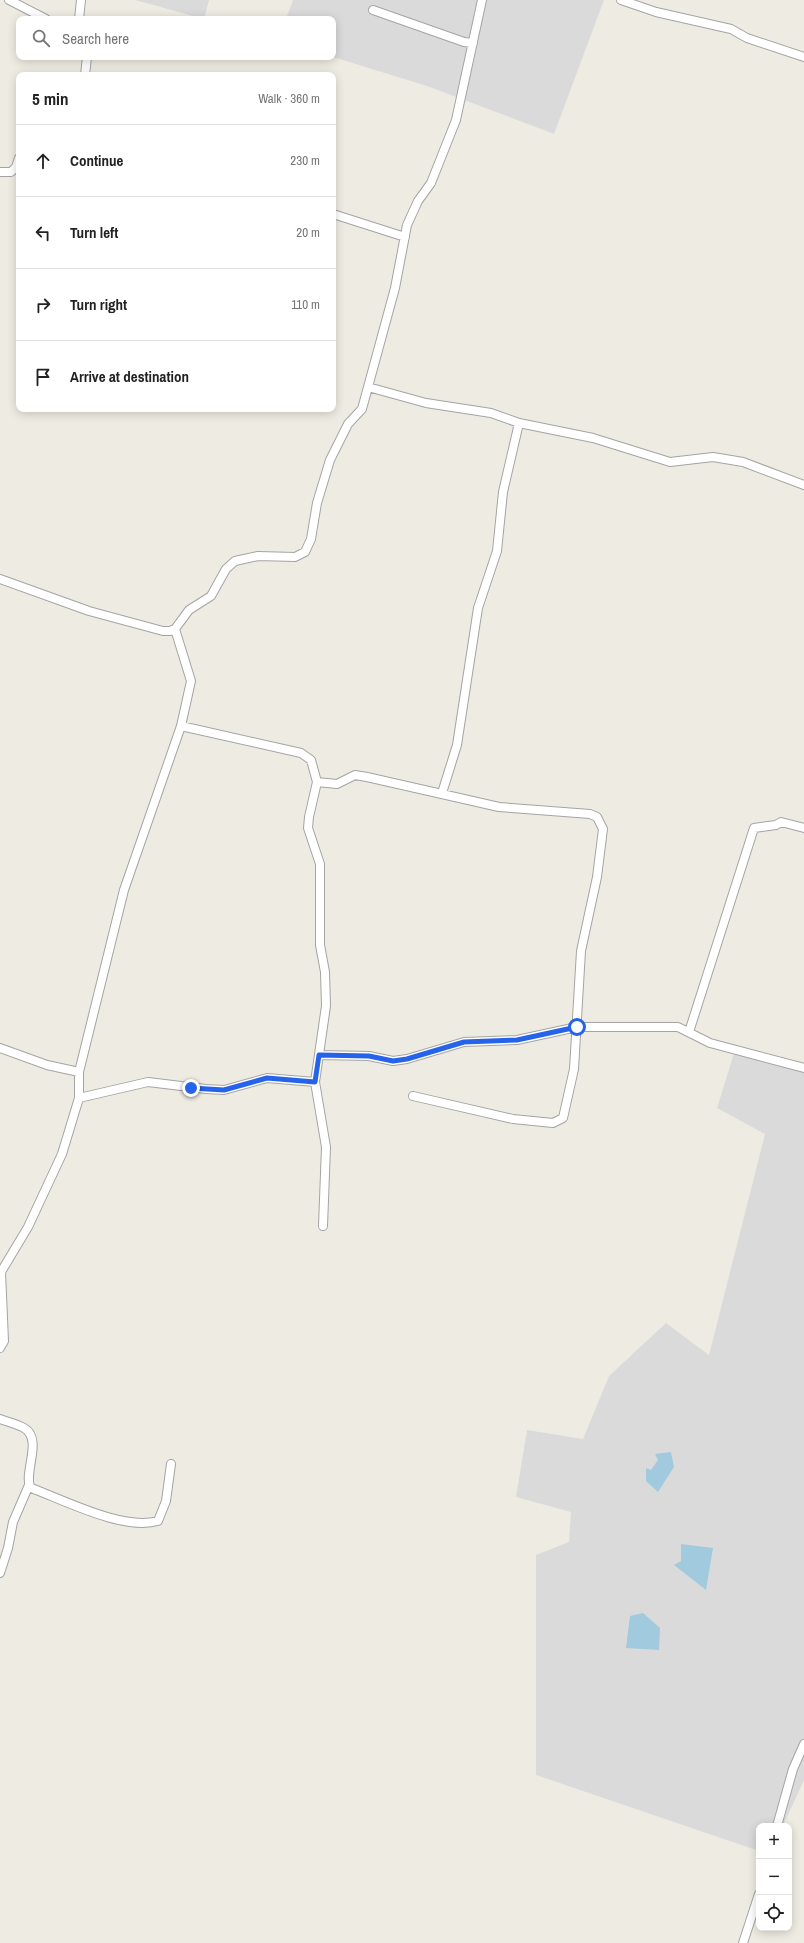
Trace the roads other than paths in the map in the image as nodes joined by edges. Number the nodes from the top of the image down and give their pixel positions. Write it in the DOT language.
graph roads {
  1 [pos="9,0"];
  2 [pos="81,0"];
  3 [pos="482,0"];
  4 [pos="621,0"];
  5 [pos="373,10"];
  6 [pos="40,16"];
  7 [pos="79,16"];
  8 [pos="473,43"];
  9 [pos="804,57"];
  10 [pos="88,60"];
  11 [pos="86,72"];
  12 [pos="16,167"];
  13 [pos="0,172"];
  14 [pos="336,215"];
  15 [pos="405,237"];
  16 [pos="368,387"];
  17 [pos="519,424"];
  18 [pos="804,485"];
  19 [pos="0,579"];
  20 [pos="175,629"];
  21 [pos="181,726"];
  22 [pos="317,782"];
  23 [pos="442,793"];
  24 [pos="804,828"];
  25 [pos="577,1027"];
  26 [pos="689,1032"];
  27 [pos="0,1048"];
  28 [pos="319,1055"];
  29 [pos="804,1068"];
  30 [pos="79,1072"];
  31 [pos="315,1082"];
  32 [pos="413,1096"];
  33 [pos="79,1098"];
  34 [pos="323,1226"];
  35 [pos="0,1348"];
  36 [pos="0,1419"];
  37 [pos="171,1464"];
  38 [pos="29,1485"];
  39 [pos="0,1573"];
  40 [pos="804,1744"];
  41 [pos="778,1823"];
  42 [pos="759,1895"];
  43 [pos="743,1943"];
  1 -- 6 [label="street"];
  2 -- 7 [label="street"];
  3 -- 8 [label="street"];
  4 -- 9 [label="street"];
  5 -- 8 [label="street"];
  8 -- 15 [label="street"];
  10 -- 11 [label="street"];
  12 -- 13 [label="street"];
  14 -- 15 [label="street"];
  15 -- 16 [label="street"];
  16 -- 17 [label="street"];
  16 -- 20 [label="street"];
  17 -- 18 [label="street"];
  17 -- 23 [label="street"];
  19 -- 20 [label="street"];
  20 -- 21 [label="street"];
  21 -- 22 [label="street"];
  21 -- 30 [label="street"];
  22 -- 23 [label="street"];
  22 -- 28 [label="street"];
  23 -- 25 [label="street"];
  24 -- 26 [label="street"];
  25 -- 26 [label="street"];
  25 -- 28 [label="street"];
  25 -- 32 [label="street"];
  26 -- 29 [label="street"];
  27 -- 30 [label="street"];
  28 -- 31 [label="street"];
  30 -- 33 [label="street"];
  31 -- 33 [label="street"];
  31 -- 34 [label="street"];
  33 -- 35 [label="street"];
  36 -- 38 [label="street"];
  37 -- 38 [label="street"];
  38 -- 39 [label="street"];
  40 -- 41 [label="street"];
  42 -- 43 [label="street"];
}
